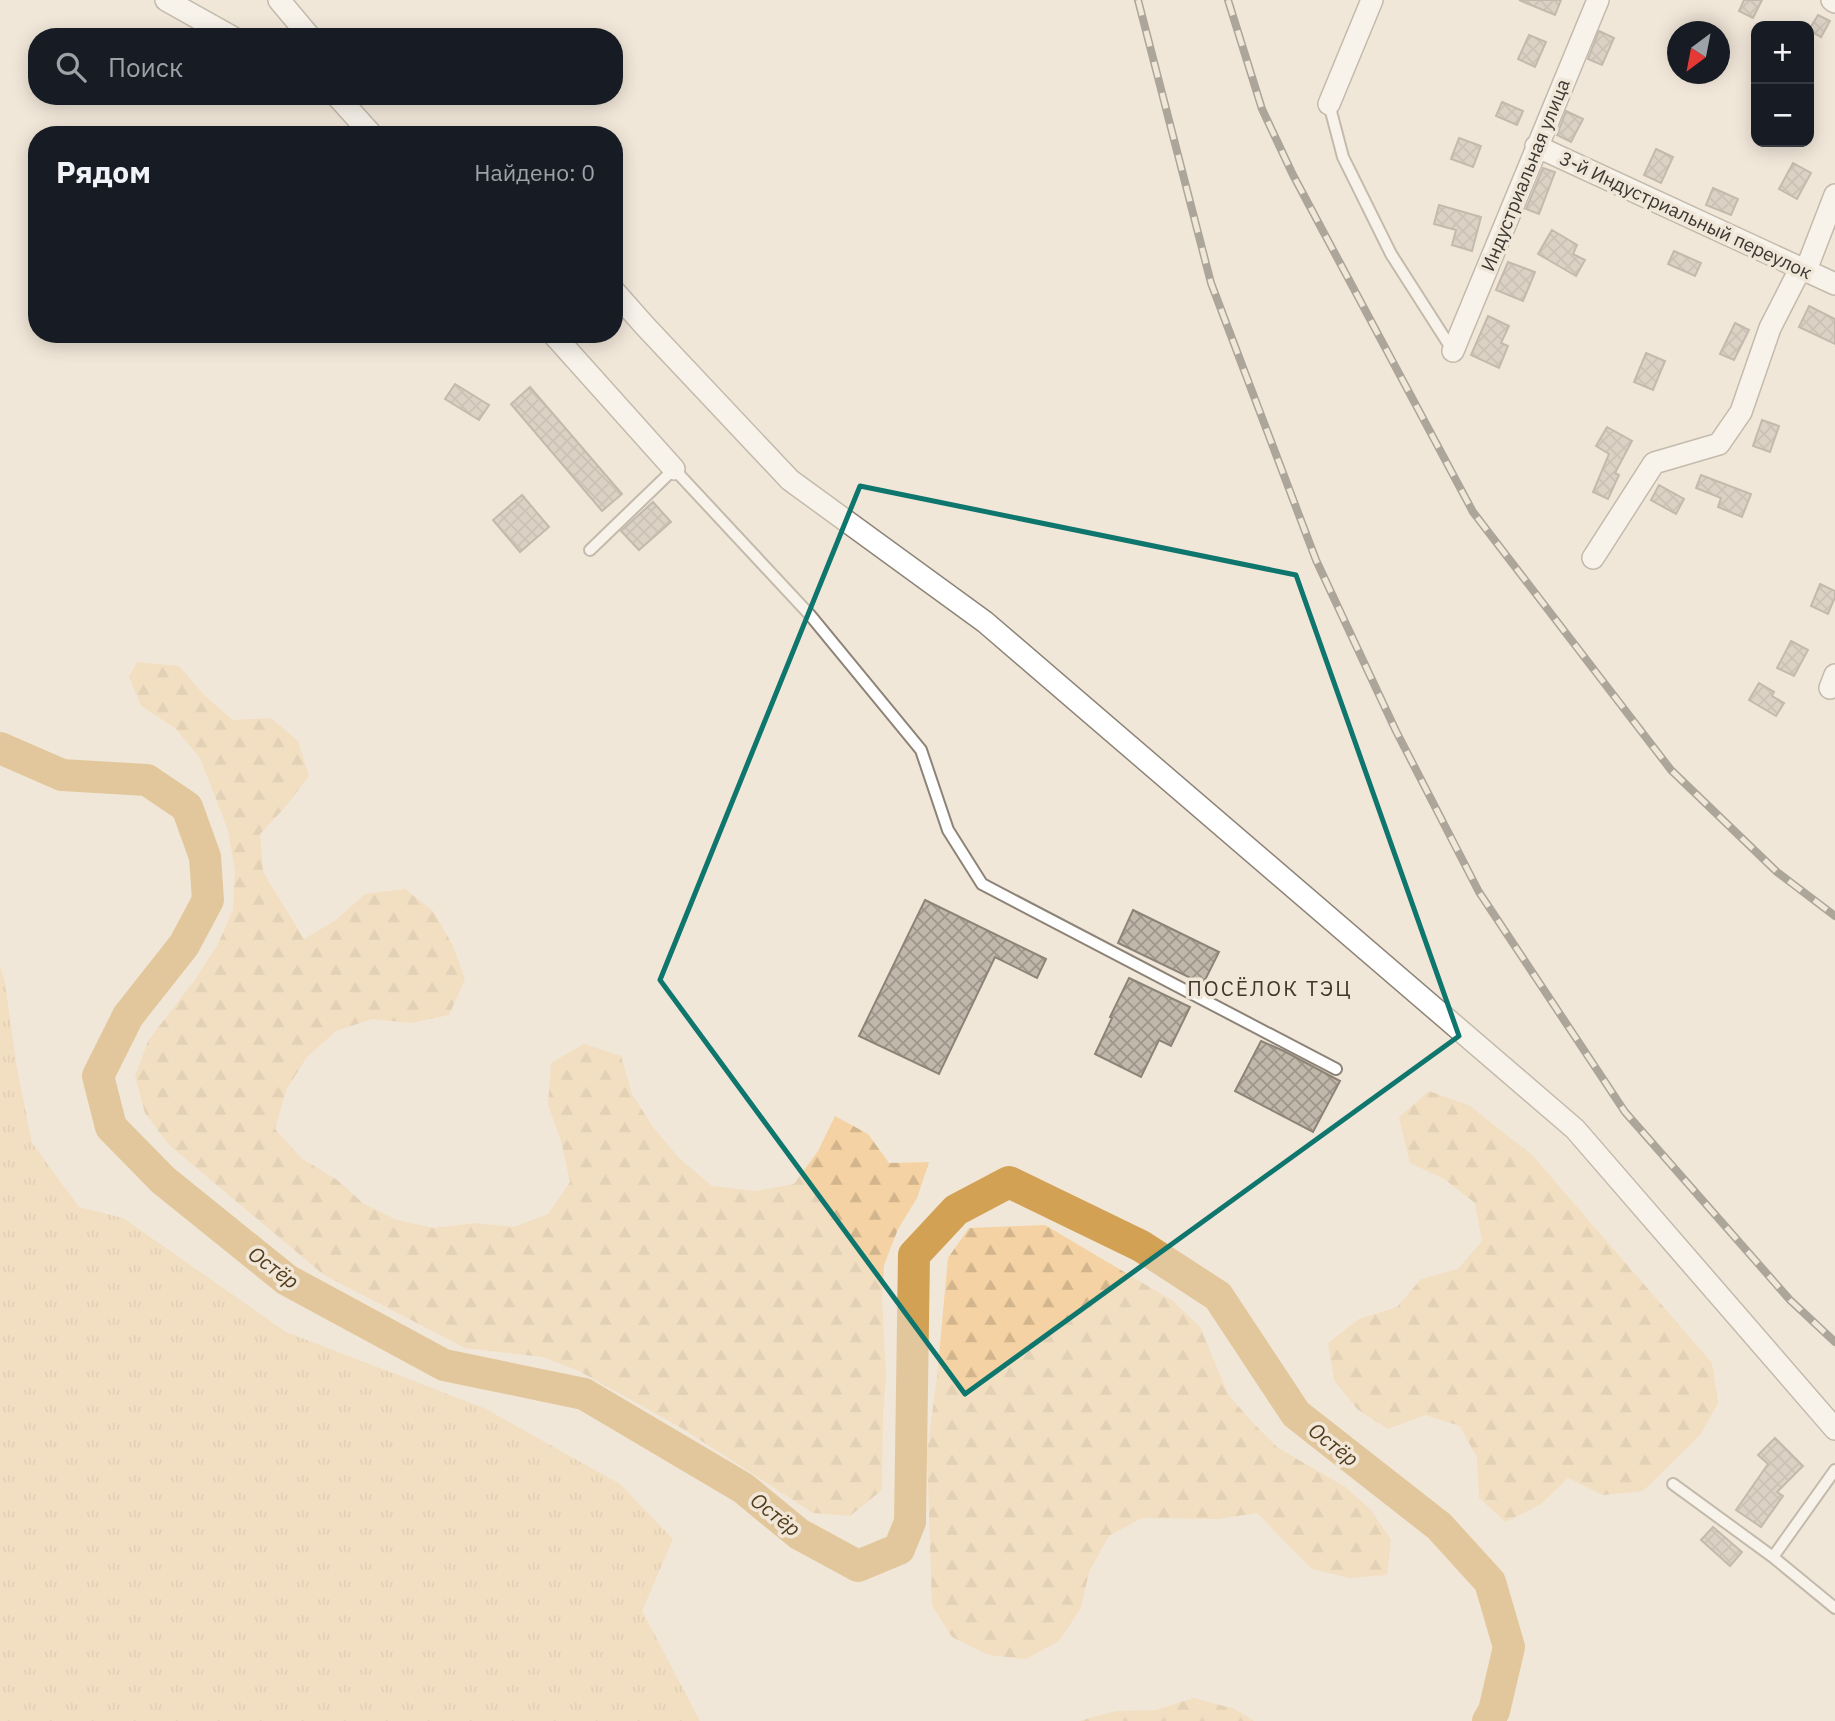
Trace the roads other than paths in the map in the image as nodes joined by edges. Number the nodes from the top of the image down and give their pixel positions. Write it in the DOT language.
graph roads {
  1 [pos="166,0"];
  2 [pos="279,0"];
  3 [pos="1371,0"];
  4 [pos="1598,0"];
  5 [pos="216,28"];
  6 [pos="302,28"];
  7 [pos="1329,104"];
  8 [pos="345,105"];
  9 [pos="364,126"];
  10 [pos="1536,146"];
  11 [pos="1835,195"];
  12 [pos="1806,270"];
  13 [pos="1835,284"];
  14 [pos="623,301"];
  15 [pos="561,343"];
  16 [pos="1453,351"];
  17 [pos="674,469"];
  18 [pos="590,550"];
  19 [pos="1593,558"];
  20 [pos="1336,1069"];
  21 [pos="1835,1429"];
  22 [pos="1835,1470"];
  23 [pos="1673,1484"];
  24 [pos="1773,1557"];
  25 [pos="1835,1608"];
  1 -- 5 [label="street"];
  2 -- 6 [label="street"];
  3 -- 7 [label="street"];
  4 -- 10 [label="street, Индустриальная улица"];
  7 -- 16 [label="lane"];
  8 -- 9 [label="street"];
  10 -- 12 [label="street, 3-й Индустриальный переулок"];
  10 -- 16 [label="street, Индустриальная улица"];
  11 -- 12 [label="street"];
  12 -- 13 [label="street, 3-й Индустриальный переулок"];
  12 -- 19 [label="street"];
  14 -- 21 [label="street"];
  15 -- 17 [label="street"];
  17 -- 18 [label="lane"];
  17 -- 20 [label="lane"];
  22 -- 24 [label="lane"];
  23 -- 24 [label="lane"];
  24 -- 25 [label="lane"];
}
